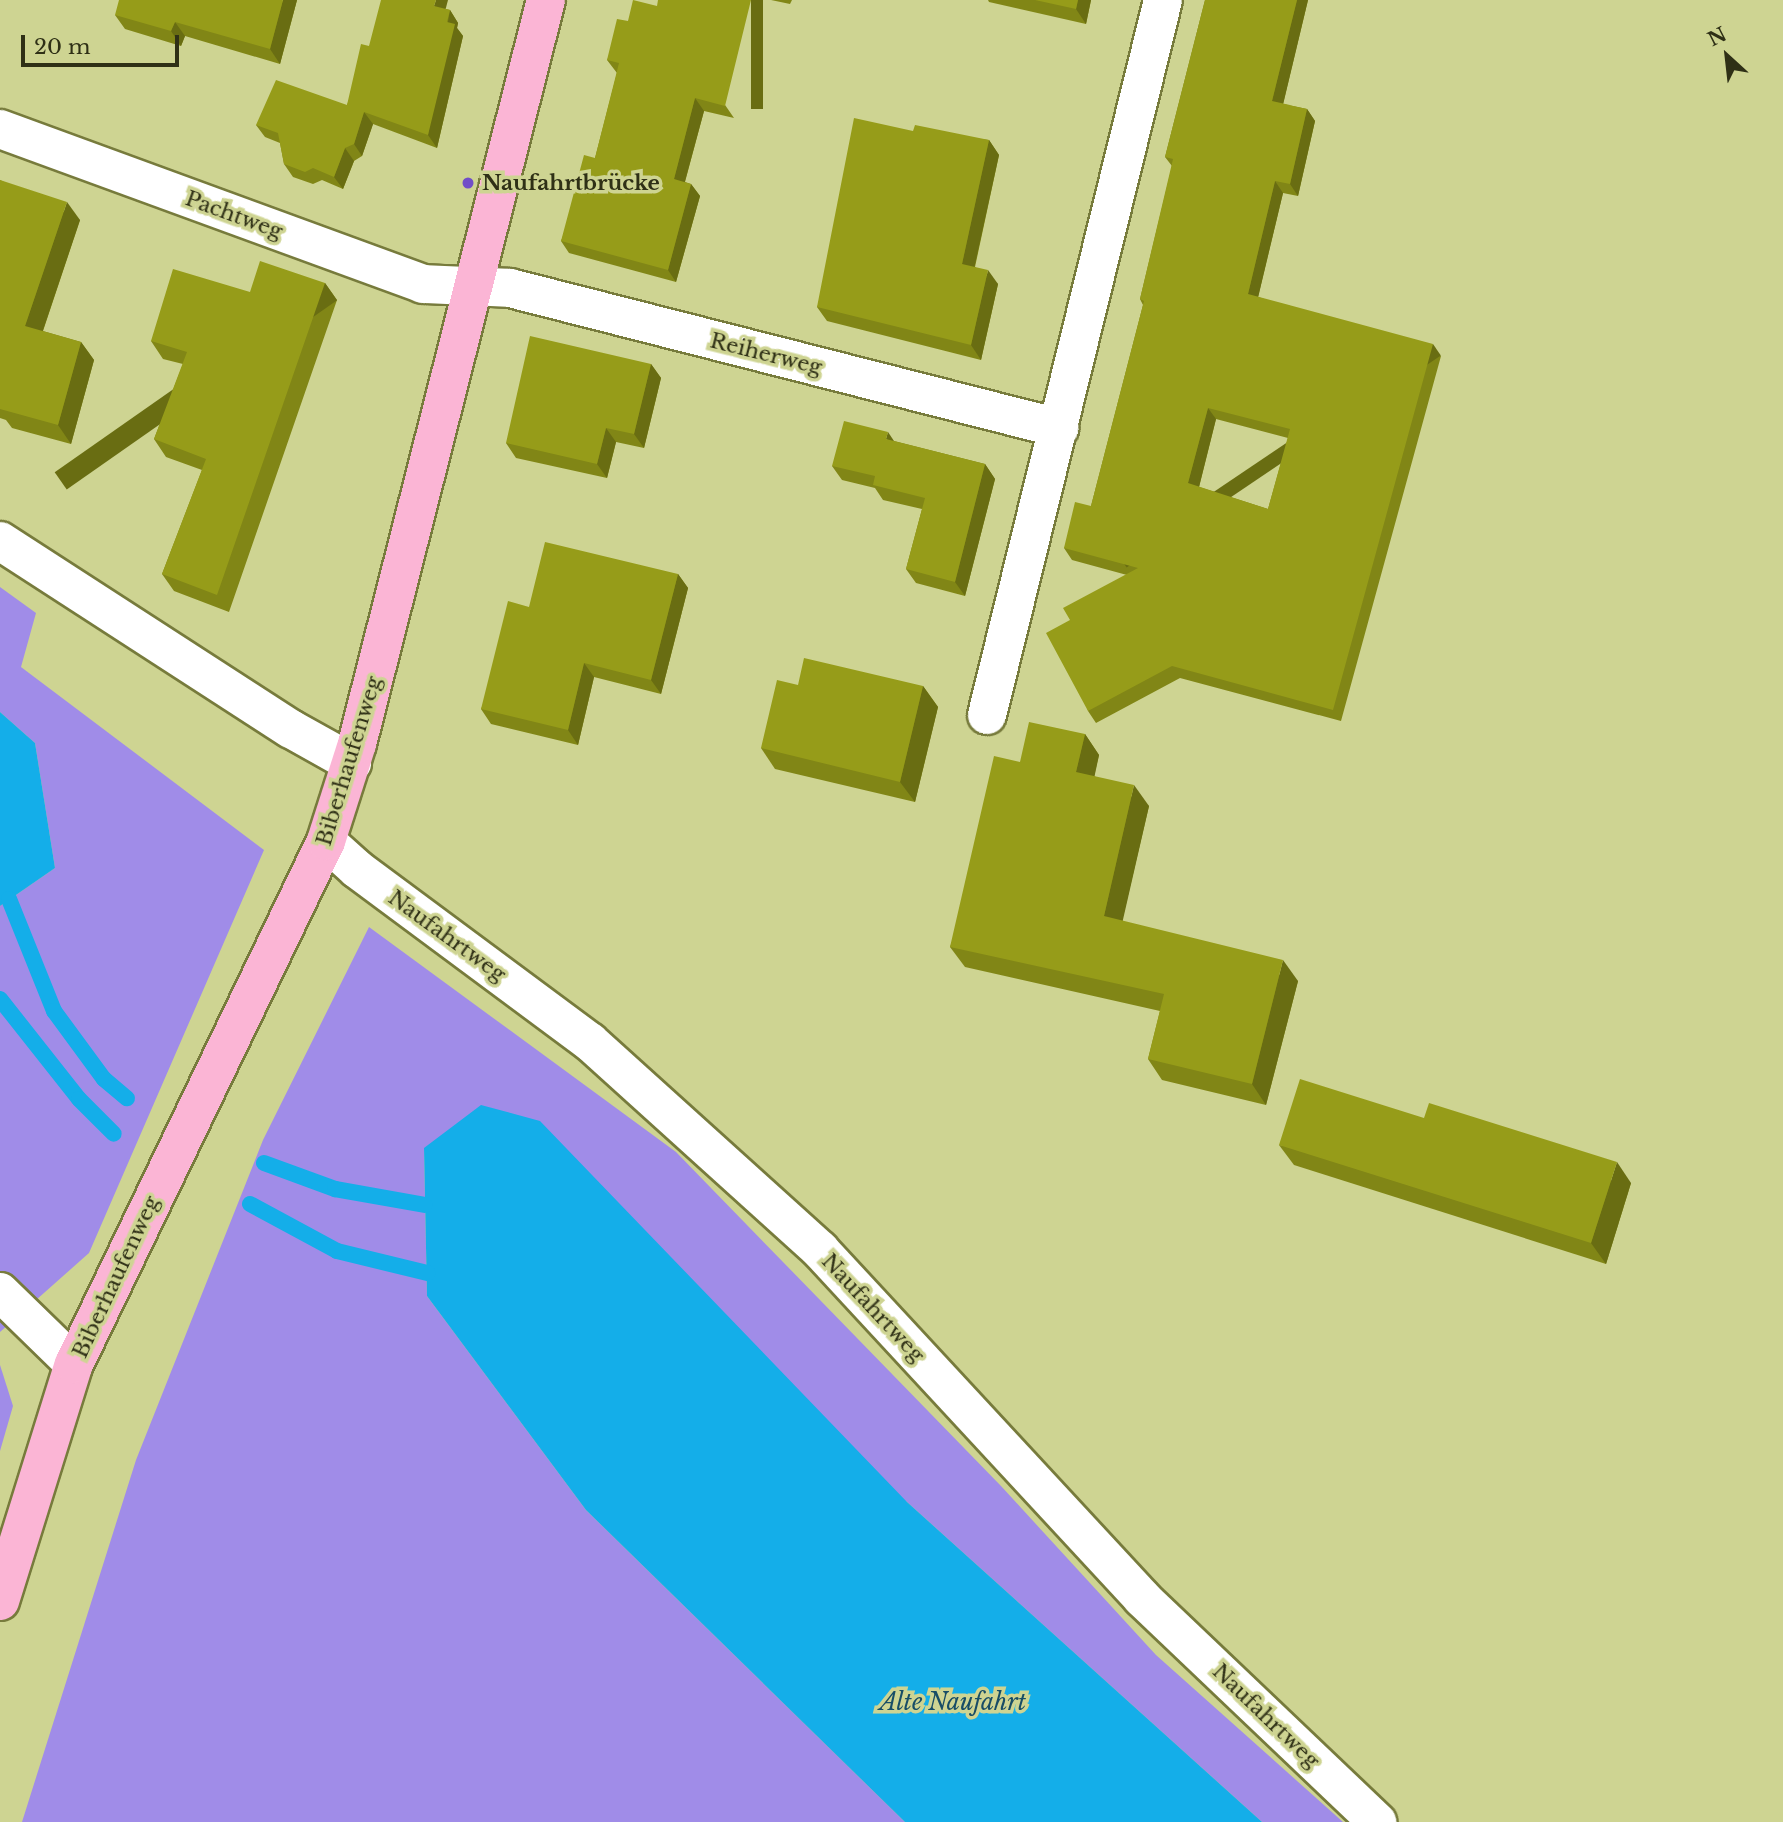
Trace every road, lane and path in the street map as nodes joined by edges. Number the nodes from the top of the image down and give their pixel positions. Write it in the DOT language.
graph roads {
  1 [pos="547,0"];
  2 [pos="1163,0"];
  3 [pos="0,129"];
  4 [pos="472,287"];
  5 [pos="1059,428"];
  6 [pos="0,541"];
  7 [pos="987,715"];
  8 [pos="352,763"];
  9 [pos="327,841"];
  10 [pos="0,1292"];
  11 [pos="74,1364"];
  12 [pos="0,1601"];
  13 [pos="1377,1822"];
  1 -- 4 [label="main road, Biberhaufenweg"];
  2 -- 5 [label="street"];
  3 -- 4 [label="street, Pachtweg"];
  4 -- 5 [label="street, Reiherweg"];
  4 -- 8 [label="main road, Biberhaufenweg"];
  5 -- 7 [label="street"];
  6 -- 8 [label="street"];
  8 -- 9 [label="main road, Biberhaufenweg"];
  9 -- 11 [label="main road, Biberhaufenweg"];
  9 -- 13 [label="street, Naufahrtweg"];
  10 -- 11 [label="street"];
  11 -- 12 [label="main road, Biberhaufenweg"];
}
